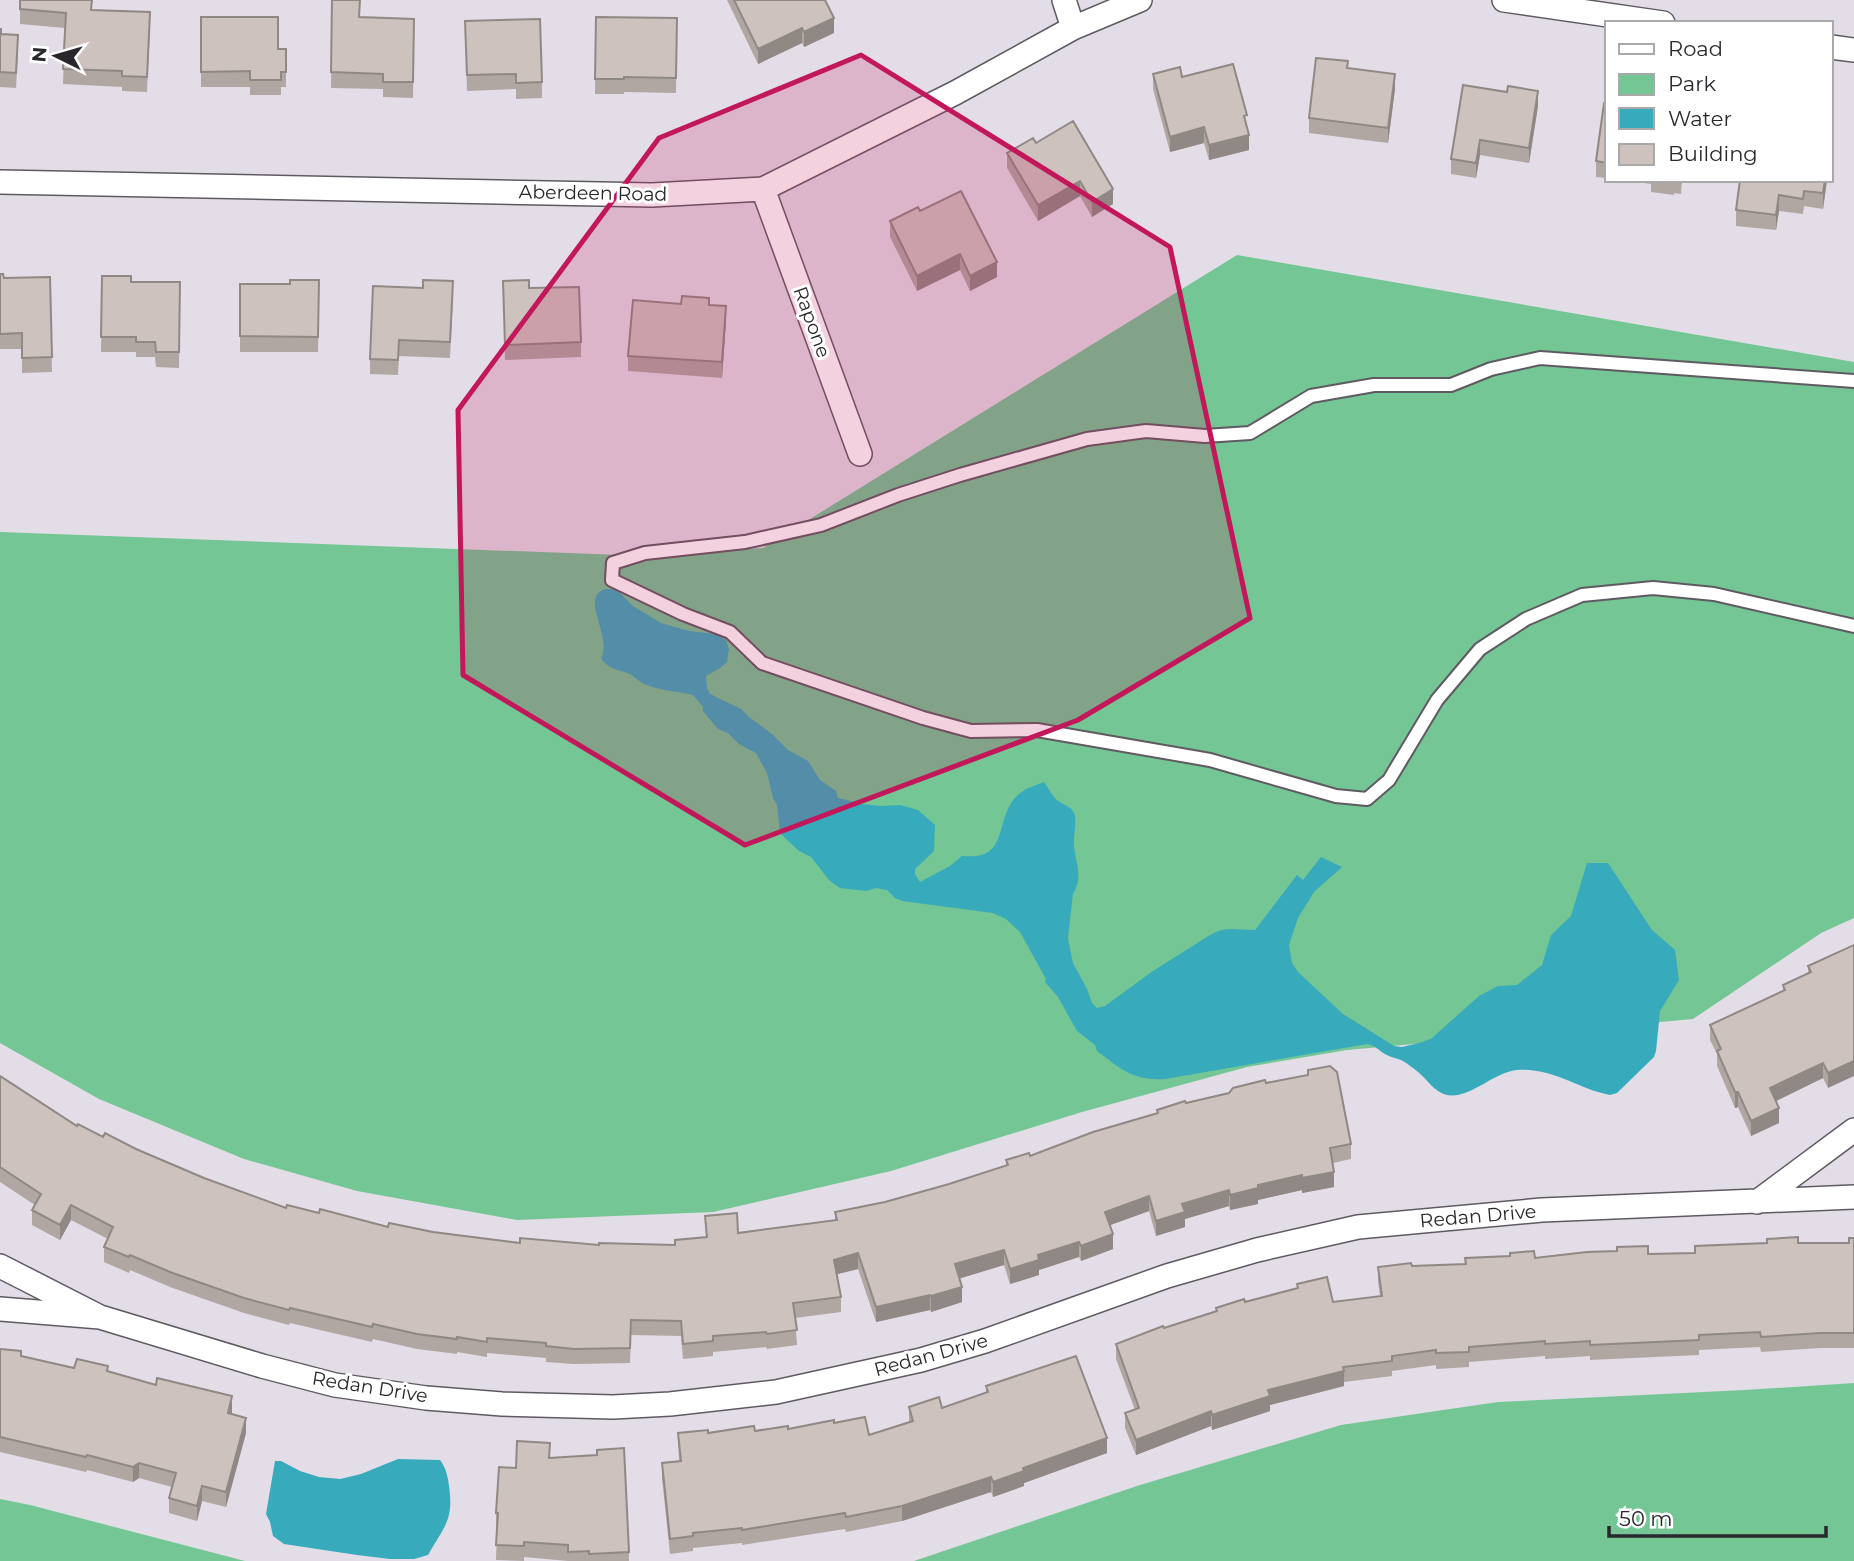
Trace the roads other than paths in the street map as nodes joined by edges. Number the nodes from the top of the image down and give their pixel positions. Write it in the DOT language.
graph roads {
  1 [pos="1065,0"];
  2 [pos="1140,0"];
  3 [pos="1504,0"];
  4 [pos="1649,21"];
  5 [pos="1073,28"];
  6 [pos="1833,47"];
  7 [pos="1854,50"];
  8 [pos="0,181"];
  9 [pos="763,189"];
  10 [pos="1854,381"];
  11 [pos="860,454"];
  12 [pos="1854,626"];
  13 [pos="1854,1130"];
  14 [pos="1854,1197"];
  15 [pos="1757,1202"];
  16 [pos="0,1266"];
  17 [pos="0,1309"];
  18 [pos="100,1317"];
  1 -- 5 [label="street"];
  2 -- 5 [label="street, Aberdeen Road"];
  3 -- 4 [label="street"];
  5 -- 9 [label="street, Aberdeen Road"];
  6 -- 7 [label="street"];
  8 -- 9 [label="street, Aberdeen Road"];
  9 -- 11 [label="street, Rapone"];
  10 -- 12 [label="lane"];
  13 -- 15 [label="street"];
  14 -- 15 [label="street, Redan Drive"];
  15 -- 18 [label="street, Redan Drive"];
  16 -- 18 [label="street, Redan Drive"];
  17 -- 18 [label="street, Redan Drive"];
}
